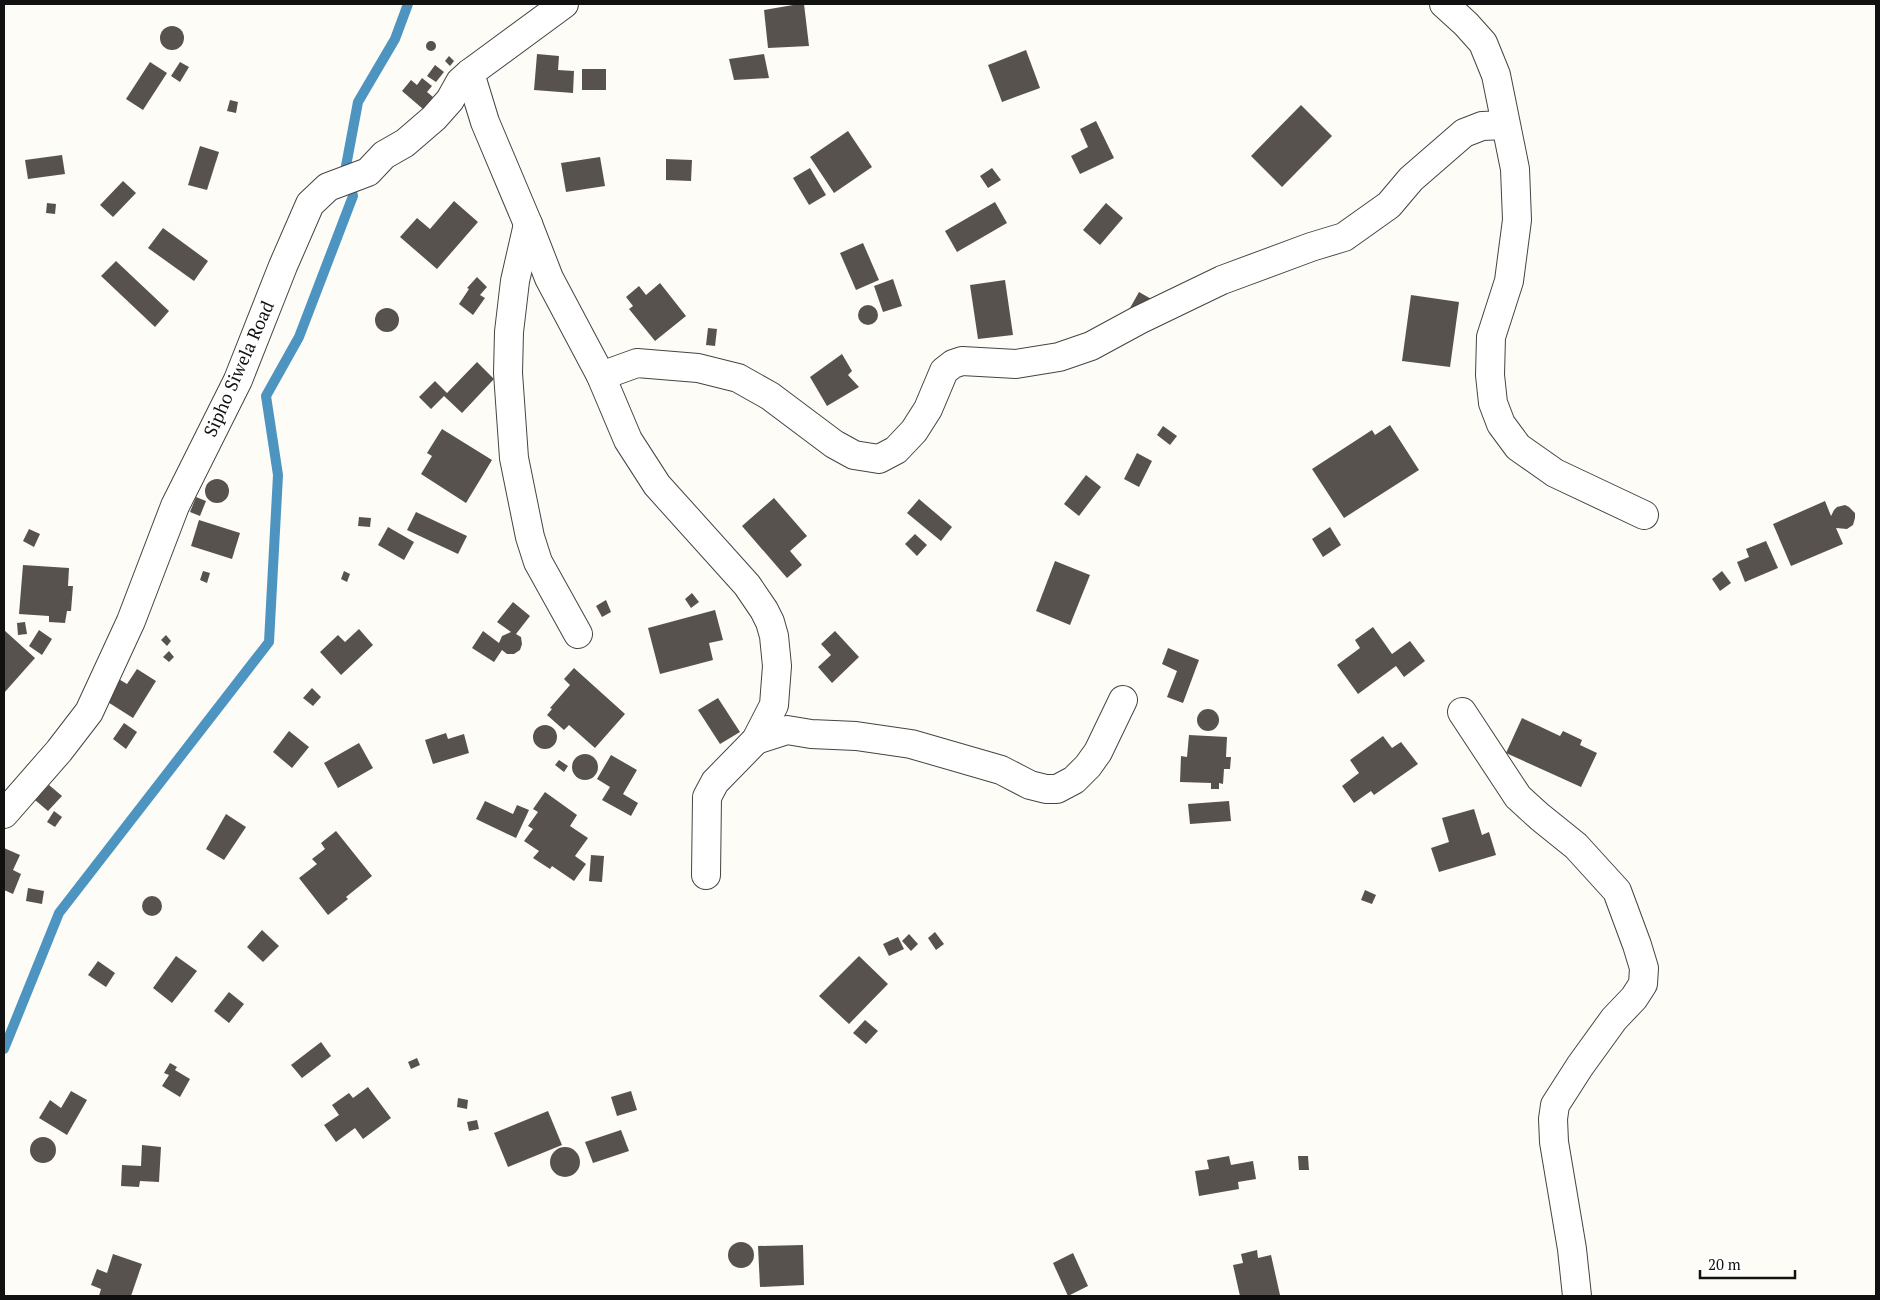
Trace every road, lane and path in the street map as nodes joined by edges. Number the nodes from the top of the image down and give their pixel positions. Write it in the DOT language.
graph roads {
  1 [pos="564,4"];
  2 [pos="1444,4"];
  3 [pos="470,73"];
  4 [pos="1505,125"];
  5 [pos="528,224"];
  6 [pos="600,376"];
  7 [pos="1644,515"];
  8 [pos="578,634"];
  9 [pos="1123,700"];
  10 [pos="1462,712"];
  11 [pos="756,740"];
  12 [pos="4,814"];
  13 [pos="706,875"];
  14 [pos="1577,1296"];
  1 -- 3 [label="street, Sipho Siwela Road"];
  2 -- 4 [label="street"];
  3 -- 5 [label="street"];
  3 -- 12 [label="street, Sipho Siwela Road"];
  4 -- 6 [label="street"];
  4 -- 7 [label="street"];
  5 -- 6 [label="street"];
  5 -- 8 [label="street"];
  6 -- 11 [label="street"];
  9 -- 11 [label="street"];
  10 -- 14 [label="street"];
  11 -- 13 [label="street"];
}
